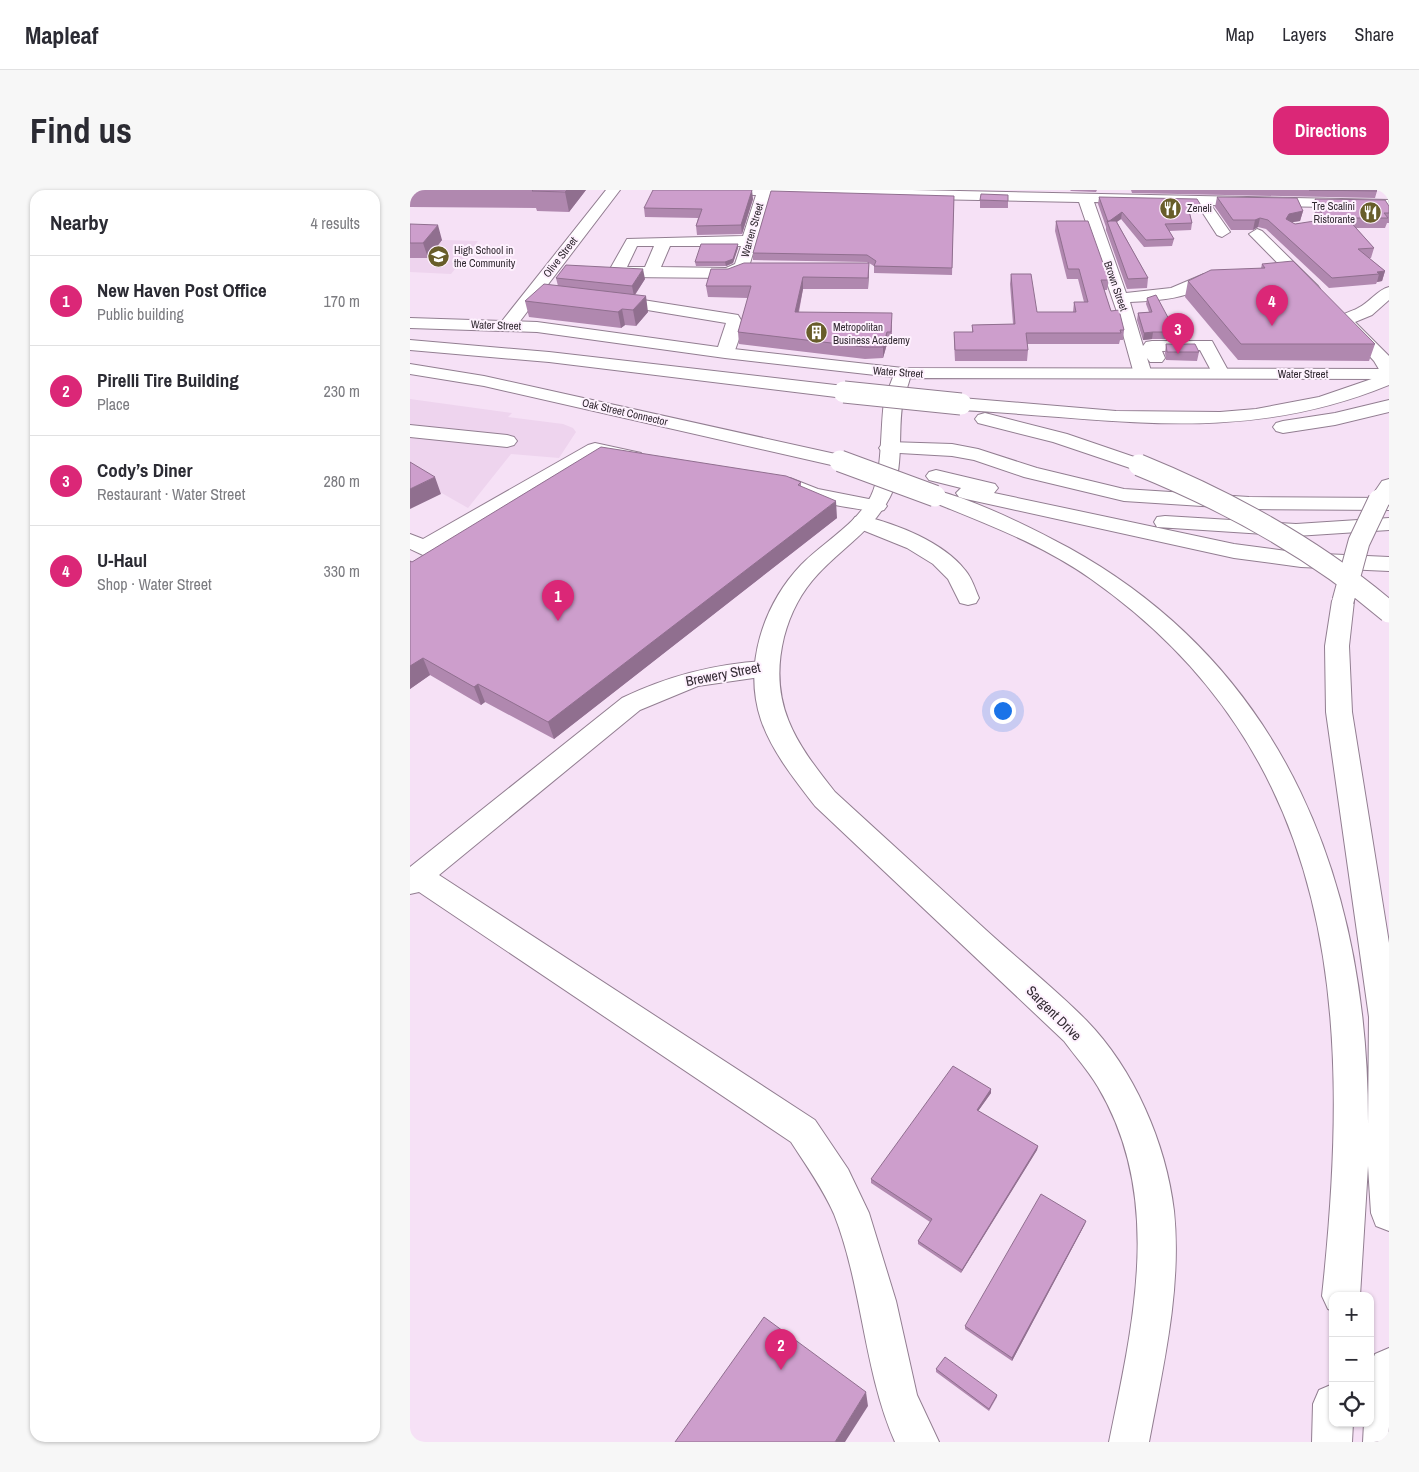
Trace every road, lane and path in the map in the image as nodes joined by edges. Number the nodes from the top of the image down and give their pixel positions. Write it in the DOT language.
graph roads {
  1 [pos="613,190"];
  2 [pos="702,190"];
  3 [pos="1385,190"];
  4 [pos="764,191"];
  5 [pos="827,191"];
  6 [pos="925,192"];
  7 [pos="1224,195"];
  8 [pos="1086,198"];
  9 [pos="1389,199"];
  10 [pos="1201,200"];
  11 [pos="1301,202"];
  12 [pos="1389,204"];
  13 [pos="1310,218"];
  14 [pos="1222,232"];
  15 [pos="1257,234"];
  16 [pos="664,241"];
  17 [pos="749,241"];
  18 [pos="742,267"];
  19 [pos="761,267"];
  20 [pos="651,272"];
  21 [pos="1204,279"];
  22 [pos="532,292"];
  23 [pos="1389,292"];
  24 [pos="552,294"];
  25 [pos="1320,297"];
  26 [pos="596,298"];
  27 [pos="1120,298"];
  28 [pos="410,322"];
  29 [pos="508,325"];
  30 [pos="410,345"];
  31 [pos="1148,350"];
  32 [pos="725,353"];
  33 [pos="410,369"];
  34 [pos="903,373"];
  35 [pos="1142,374"];
  36 [pos="1221,374"];
  37 [pos="1389,374"];
  38 [pos="1389,406"];
  39 [pos="959,409"];
  40 [pos="410,431"];
  41 [pos="507,441"];
  42 [pos="889,448"];
  43 [pos="649,460"];
  44 [pos="776,480"];
  45 [pos="935,486"];
  46 [pos="1386,497"];
  47 [pos="870,514"];
  48 [pos="1389,524"];
  49 [pos="410,540"];
  50 [pos="1389,564"];
  51 [pos="968,598"];
  52 [pos="1389,612"];
  53 [pos="765,668"];
  54 [pos="415,879"];
  55 [pos="1389,1213"];
  56 [pos="1341,1292"];
  57 [pos="1389,1368"];
  58 [pos="919,1442"];
  59 [pos="1128,1442"];
  60 [pos="1383,1442"];
  1 -- 22 [label="main road, Olive Street"];
  2 -- 4 [label="main road"];
  3 -- 9 [label="main road"];
  4 -- 5 [label="main road"];
  4 -- 17 [label="main road, Warren Street"];
  5 -- 6 [label="main road"];
  6 -- 8 [label="main road"];
  7 -- 10 [label="main road"];
  7 -- 11 [label="main road"];
  8 -- 10 [label="main road"];
  8 -- 27 [label="main road, Brown Street"];
  10 -- 14 [label="main road"];
  11 -- 12 [label="main road"];
  11 -- 13 [label="main road"];
  15 -- 25 [label="main road"];
  16 -- 17 [label="main road"];
  16 -- 20 [label="main road"];
  16 -- 20 [label="main road, Warren Street"];
  17 -- 18 [label="main road, Warren Street"];
  18 -- 19 [label="main road"];
  18 -- 20 [label="main road, Warren Street"];
  21 -- 27 [label="main road"];
  22 -- 24 [label="main road"];
  22 -- 29 [label="main road, Olive Street"];
  23 -- 37 [label="main road"];
  26 -- 32 [label="main road"];
  27 -- 31 [label="main road, Brown Street"];
  28 -- 29 [label="main road, Water Street"];
  29 -- 32 [label="main road, Water Street"];
  30 -- 39 [label="main road, bridge"];
  31 -- 35 [label="main road, Brown Street"];
  31 -- 36 [label="main road"];
  32 -- 34 [label="main road, Water Street"];
  33 -- 45 [label="main road, Oak Street Connector, bridge"];
  34 -- 35 [label="main road, Water Street"];
  34 -- 42 [label="main road, Brewery Street"];
  35 -- 36 [label="main road, Water Street"];
  36 -- 37 [label="main road, Water Street"];
  37 -- 39 [label="main road"];
  38 -- 39 [label="main road"];
  39 -- 52 [label="main road, bridge"];
  40 -- 41 [label="main road"];
  42 -- 46 [label="main road"];
  42 -- 47 [label="main road, Brewery Street"];
  43 -- 49 [label="main road"];
  44 -- 47 [label="main road"];
  45 -- 48 [label="main road"];
  45 -- 50 [label="main road"];
  45 -- 56 [label="main road"];
  46 -- 55 [label="main road, bridge"];
  47 -- 51 [label="main road"];
  47 -- 53 [label="main road, Brewery Street"];
  53 -- 54 [label="main road, Brewery Street"];
  53 -- 59 [label="main road, Sargent Drive"];
  54 -- 58 [label="main road"];
  57 -- 60 [label="main road"];
}
